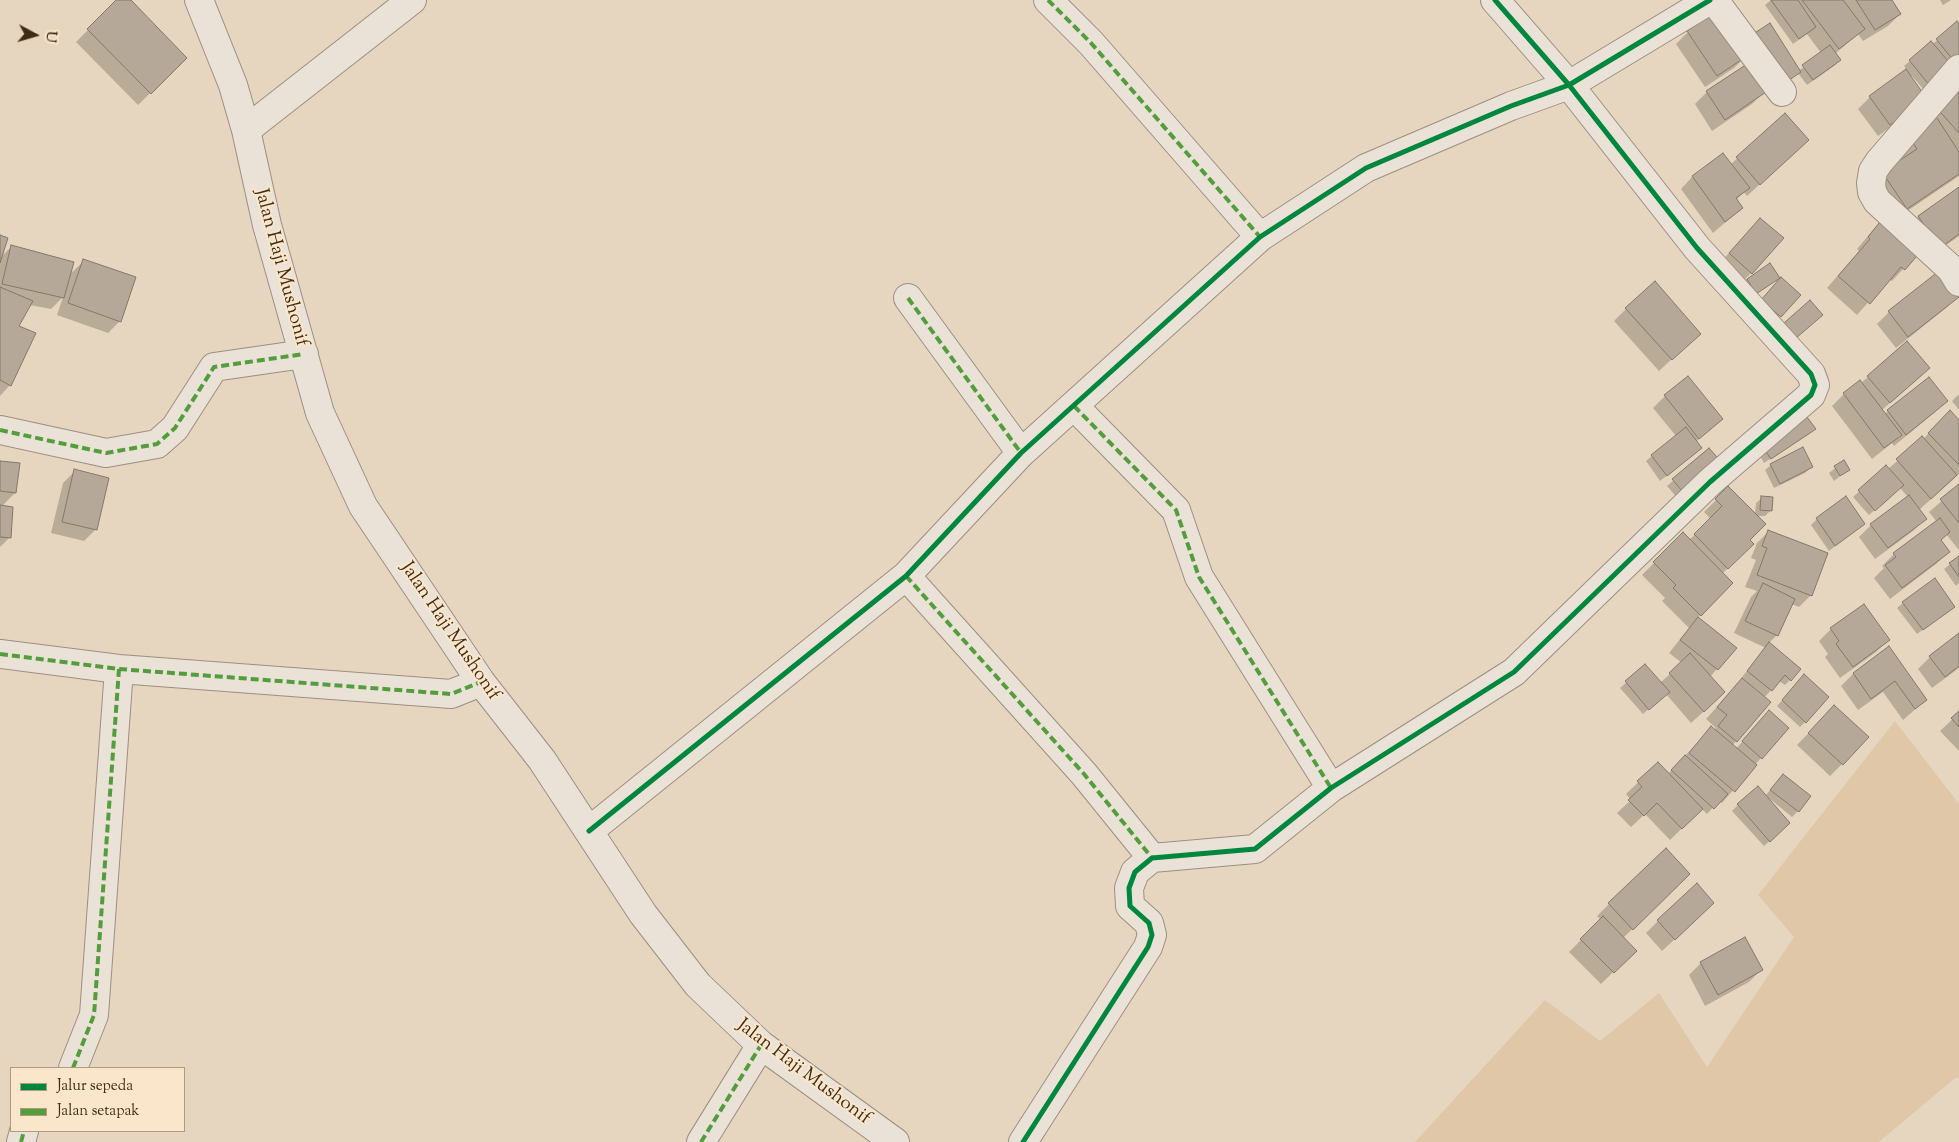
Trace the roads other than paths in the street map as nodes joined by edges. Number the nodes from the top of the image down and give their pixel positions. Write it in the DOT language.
graph roads {
  1 [pos="199,0"];
  2 [pos="412,0"];
  3 [pos="1048,0"];
  4 [pos="1495,0"];
  5 [pos="1712,0"];
  6 [pos="1959,70"];
  7 [pos="1568,85"];
  8 [pos="1782,92"];
  9 [pos="246,130"];
  10 [pos="1260,237"];
  11 [pos="1959,282"];
  12 [pos="908,298"];
  13 [pos="304,354"];
  14 [pos="1074,406"];
  15 [pos="0,430"];
  16 [pos="1021,453"];
  17 [pos="906,576"];
  18 [pos="0,654"];
  19 [pos="119,669"];
  20 [pos="481,682"];
  21 [pos="1331,788"];
  22 [pos="589,831"];
  23 [pos="1152,858"];
  24 [pos="761,1045"];
  25 [pos="73,1067"];
  26 [pos="701,1142"];
  27 [pos="895,1142"];
  28 [pos="1023,1142"];
  1 -- 9 [label="street, Jalan Haji Mushonif"];
  2 -- 9 [label="street"];
  3 -- 10 [label="street"];
  4 -- 7 [label="street"];
  5 -- 7 [label="street"];
  5 -- 8 [label="street"];
  6 -- 11 [label="street"];
  7 -- 10 [label="street"];
  7 -- 21 [label="street"];
  9 -- 13 [label="street, Jalan Haji Mushonif"];
  10 -- 14 [label="street"];
  12 -- 16 [label="street"];
  13 -- 15 [label="street"];
  13 -- 20 [label="street, Jalan Haji Mushonif"];
  14 -- 16 [label="street"];
  14 -- 21 [label="street"];
  16 -- 17 [label="street"];
  17 -- 22 [label="street"];
  17 -- 23 [label="street"];
  18 -- 19 [label="street"];
  19 -- 20 [label="street"];
  19 -- 25 [label="street"];
  20 -- 22 [label="street, Jalan Haji Mushonif"];
  21 -- 23 [label="street"];
  22 -- 24 [label="street, Jalan Haji Mushonif"];
  23 -- 28 [label="street"];
  24 -- 26 [label="street"];
  24 -- 27 [label="street, Jalan Haji Mushonif"];
}
